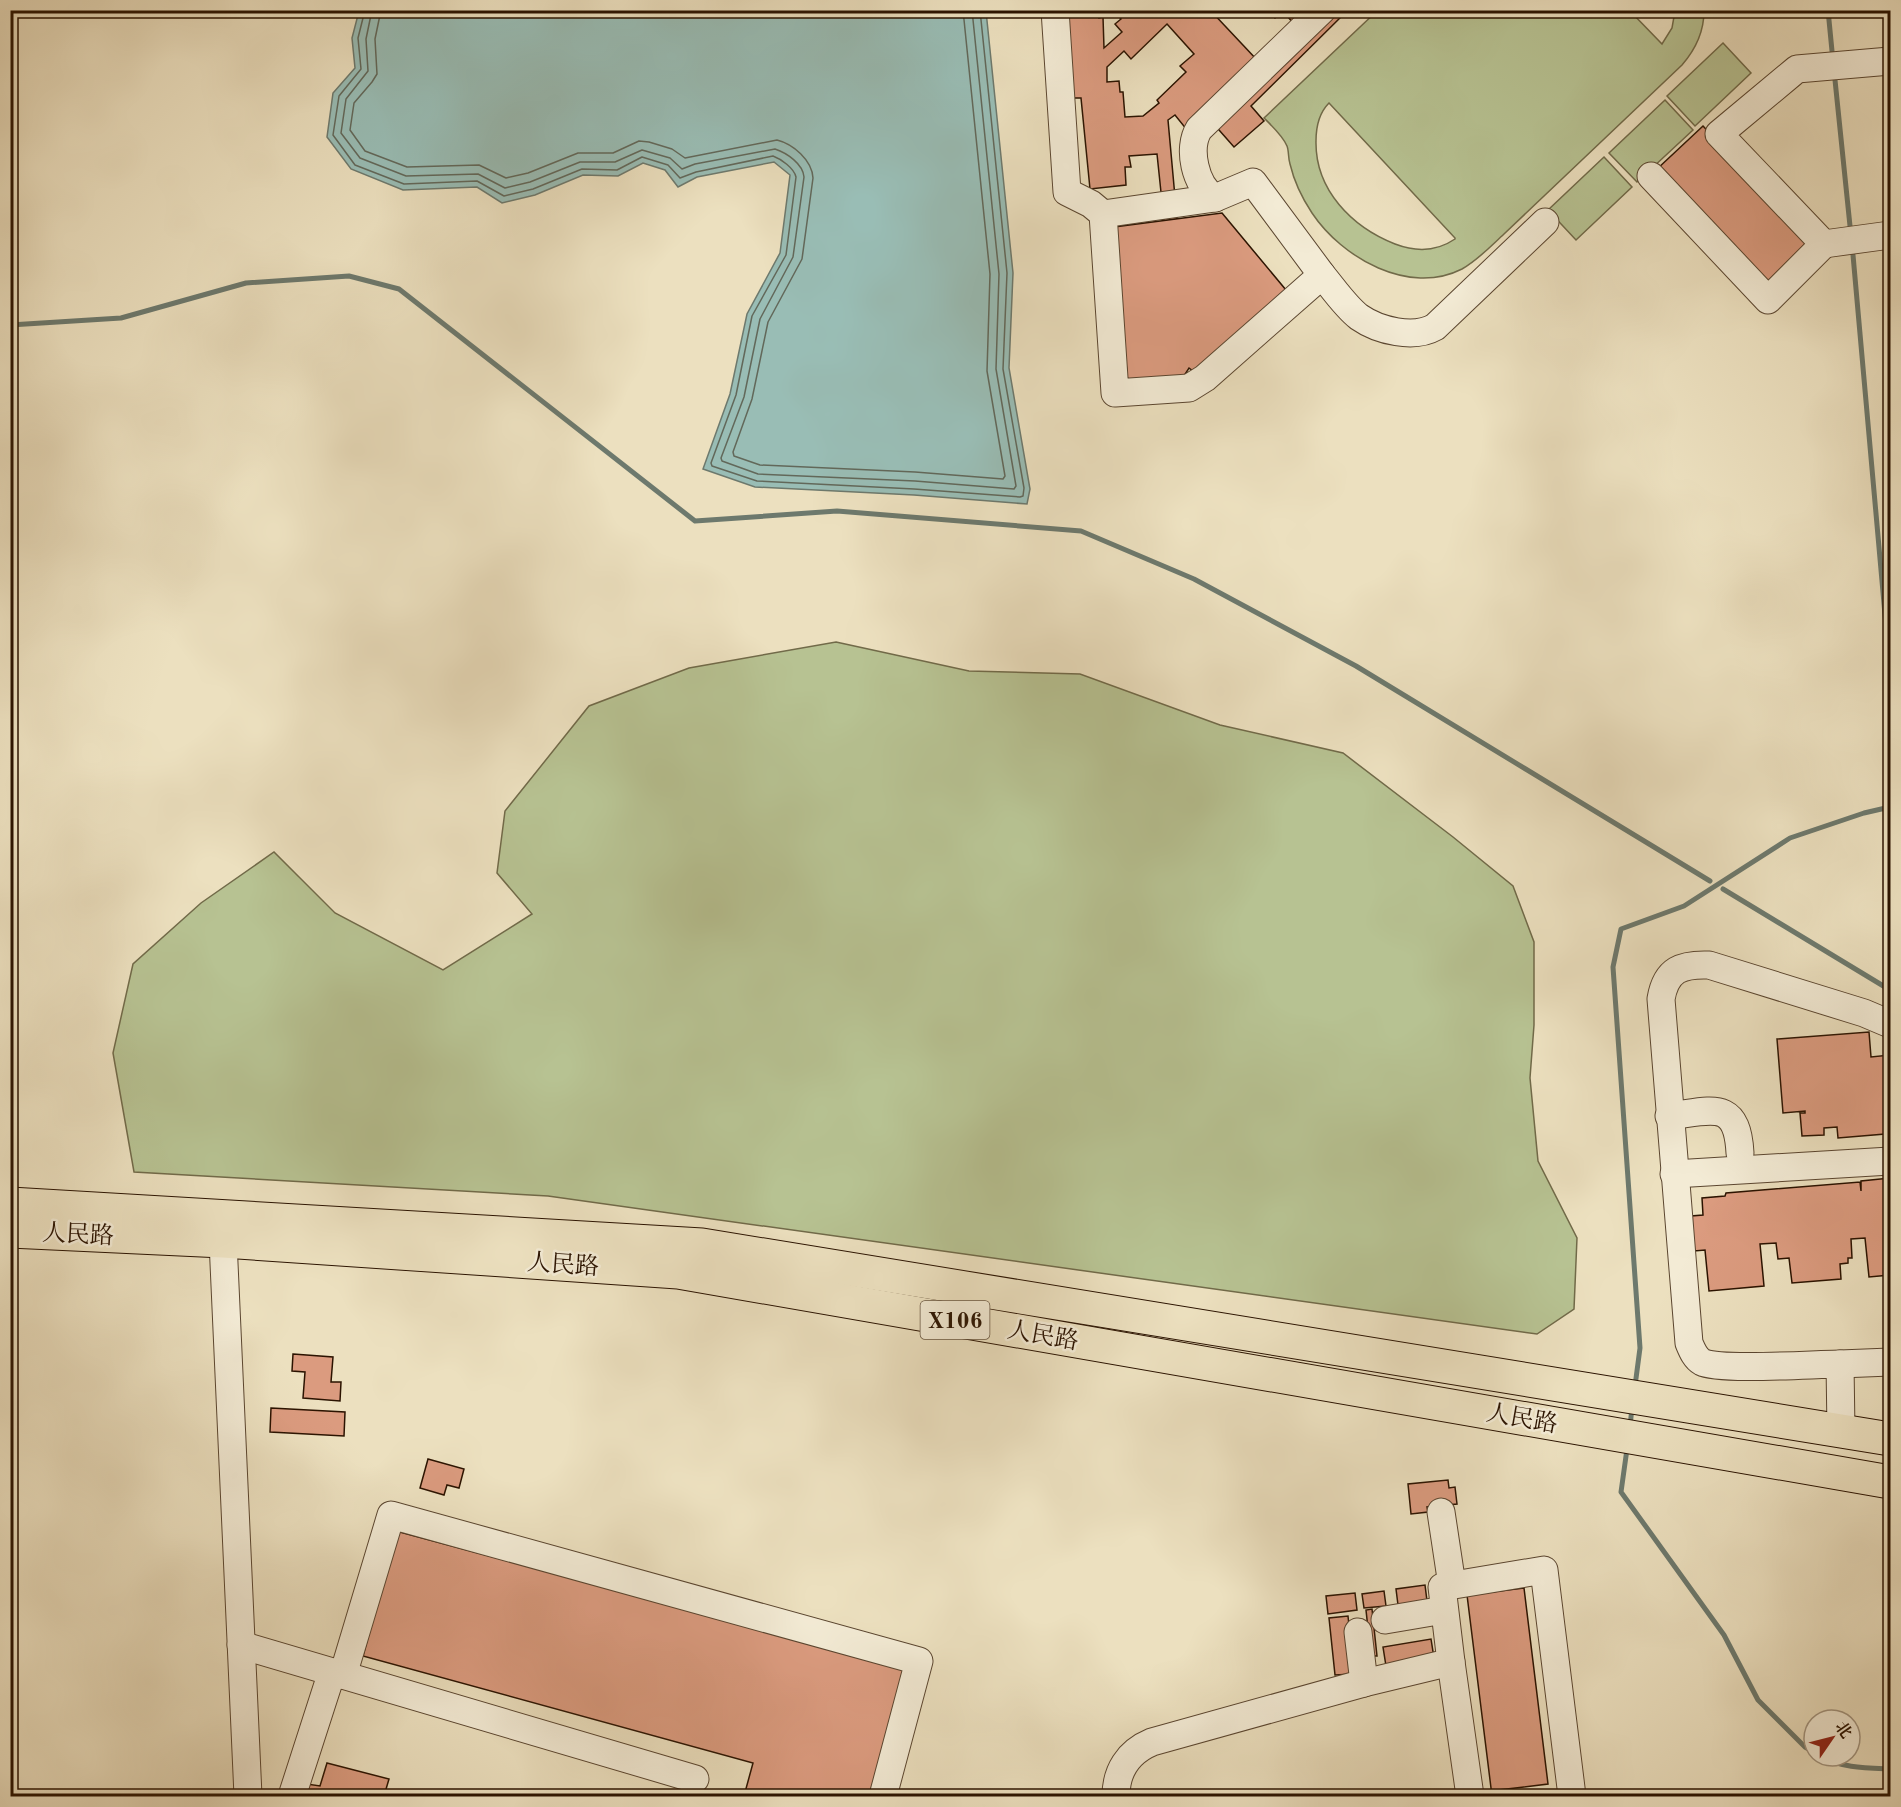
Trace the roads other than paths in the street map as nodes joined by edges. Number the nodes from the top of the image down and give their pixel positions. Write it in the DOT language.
graph roads {
  1 [pos="1055,10"];
  2 [pos="1322,10"];
  3 [pos="1890,61"];
  4 [pos="1651,176"];
  5 [pos="1215,198"];
  6 [pos="1102,214"];
  7 [pos="1545,222"];
  8 [pos="1890,235"];
  9 [pos="1824,244"];
  10 [pos="1322,275"];
  11 [pos="1890,1024"];
  12 [pos="1669,1116"];
  13 [pos="1740,1153"];
  14 [pos="1890,1161"];
  15 [pos="1674,1174"];
  16 [pos="10,1204"];
  17 [pos="10,1231"];
  18 [pos="223,1241"];
  19 [pos="1890,1362"];
  20 [pos="1840,1364"];
  21 [pos="1841,1431"];
  22 [pos="1890,1439"];
  23 [pos="1890,1482"];
  24 [pos="1441,1512"];
  25 [pos="1448,1598"];
  26 [pos="1385,1620"];
  27 [pos="1358,1632"];
  28 [pos="241,1645"];
  29 [pos="1451,1662"];
  30 [pos="338,1674"];
  31 [pos="1364,1683"];
  32 [pos="695,1779"];
  33 [pos="248,1797"];
  34 [pos="292,1797"];
  35 [pos="883,1797"];
  36 [pos="1116,1797"];
  37 [pos="1470,1797"];
  38 [pos="1572,1797"];
  1 -- 6 [label="street"];
  2 -- 5 [label="street"];
  3 -- 9 [label="street"];
  4 -- 9 [label="street"];
  5 -- 6 [label="street"];
  5 -- 10 [label="street"];
  6 -- 10 [label="street"];
  7 -- 10 [label="street"];
  8 -- 9 [label="street"];
  11 -- 12 [label="street"];
  12 -- 13 [label="street"];
  12 -- 15 [label="street"];
  14 -- 15 [label="street"];
  15 -- 20 [label="street"];
  16 -- 21 [label="main road, 人民路 / X106"];
  17 -- 18 [label="main road, 人民路 / X106"];
  18 -- 23 [label="main road, 人民路 / X106"];
  18 -- 28 [label="street"];
  19 -- 20 [label="street"];
  20 -- 21 [label="street"];
  21 -- 22 [label="main road, 人民路 / X106"];
  24 -- 25 [label="street"];
  25 -- 26 [label="street"];
  25 -- 29 [label="street"];
  25 -- 38 [label="street"];
  27 -- 31 [label="street"];
  28 -- 30 [label="street"];
  28 -- 33 [label="street"];
  29 -- 31 [label="street"];
  29 -- 37 [label="street"];
  30 -- 32 [label="street"];
  30 -- 34 [label="street"];
  30 -- 35 [label="street"];
  31 -- 36 [label="street"];
}
